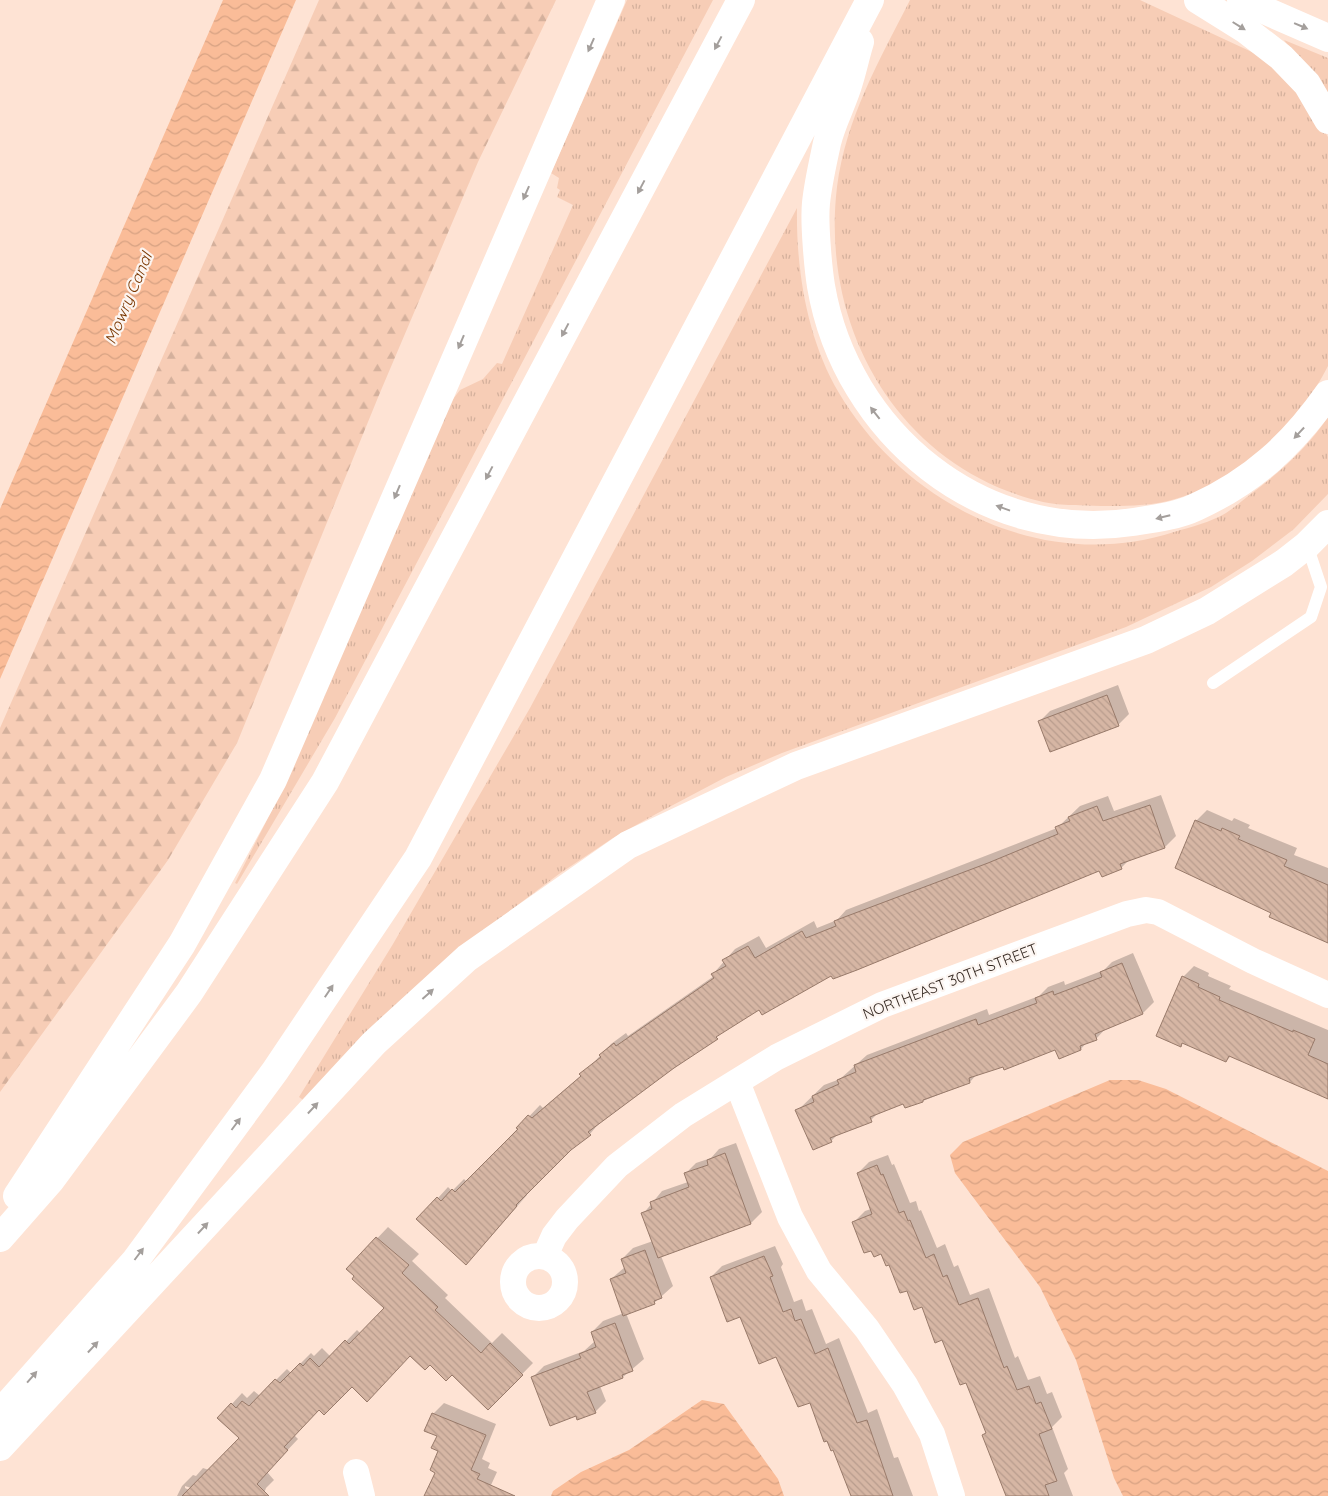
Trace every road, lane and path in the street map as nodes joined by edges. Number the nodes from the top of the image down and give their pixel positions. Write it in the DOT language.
graph roads {
  1 [pos="611,0"];
  2 [pos="741,0"];
  3 [pos="870,0"];
  4 [pos="1198,0"];
  5 [pos="1241,0"];
  6 [pos="1328,38"];
  7 [pos="1328,120"];
  8 [pos="1328,394"];
  9 [pos="1328,524"];
  10 [pos="1308,545"];
  11 [pos="1213,683"];
  12 [pos="1328,995"];
  13 [pos="737,1082"];
  14 [pos="0,1221"];
  15 [pos="0,1238"];
  16 [pos="545,1256"];
  17 [pos="0,1413"];
  18 [pos="0,1447"];
  19 [pos="952,1496"];
  1 -- 14 [label="main road, one-way"];
  2 -- 15 [label="main road, one-way"];
  8 -- 3 [label="main road, one-way"];
  17 -- 3 [label="main road, one-way"];
  4 -- 7 [label="main road, one-way"];
  5 -- 6 [label="main road, one-way"];
  9 -- 10 [label="main road"];
  10 -- 11 [label="lane"];
  18 -- 10 [label="main road, one-way"];
  12 -- 13 [label="street, NORTHEAST 30TH STREET"];
  13 -- 16 [label="street, NORTHEAST 30TH STREET"];
  13 -- 19 [label="street"];
}
